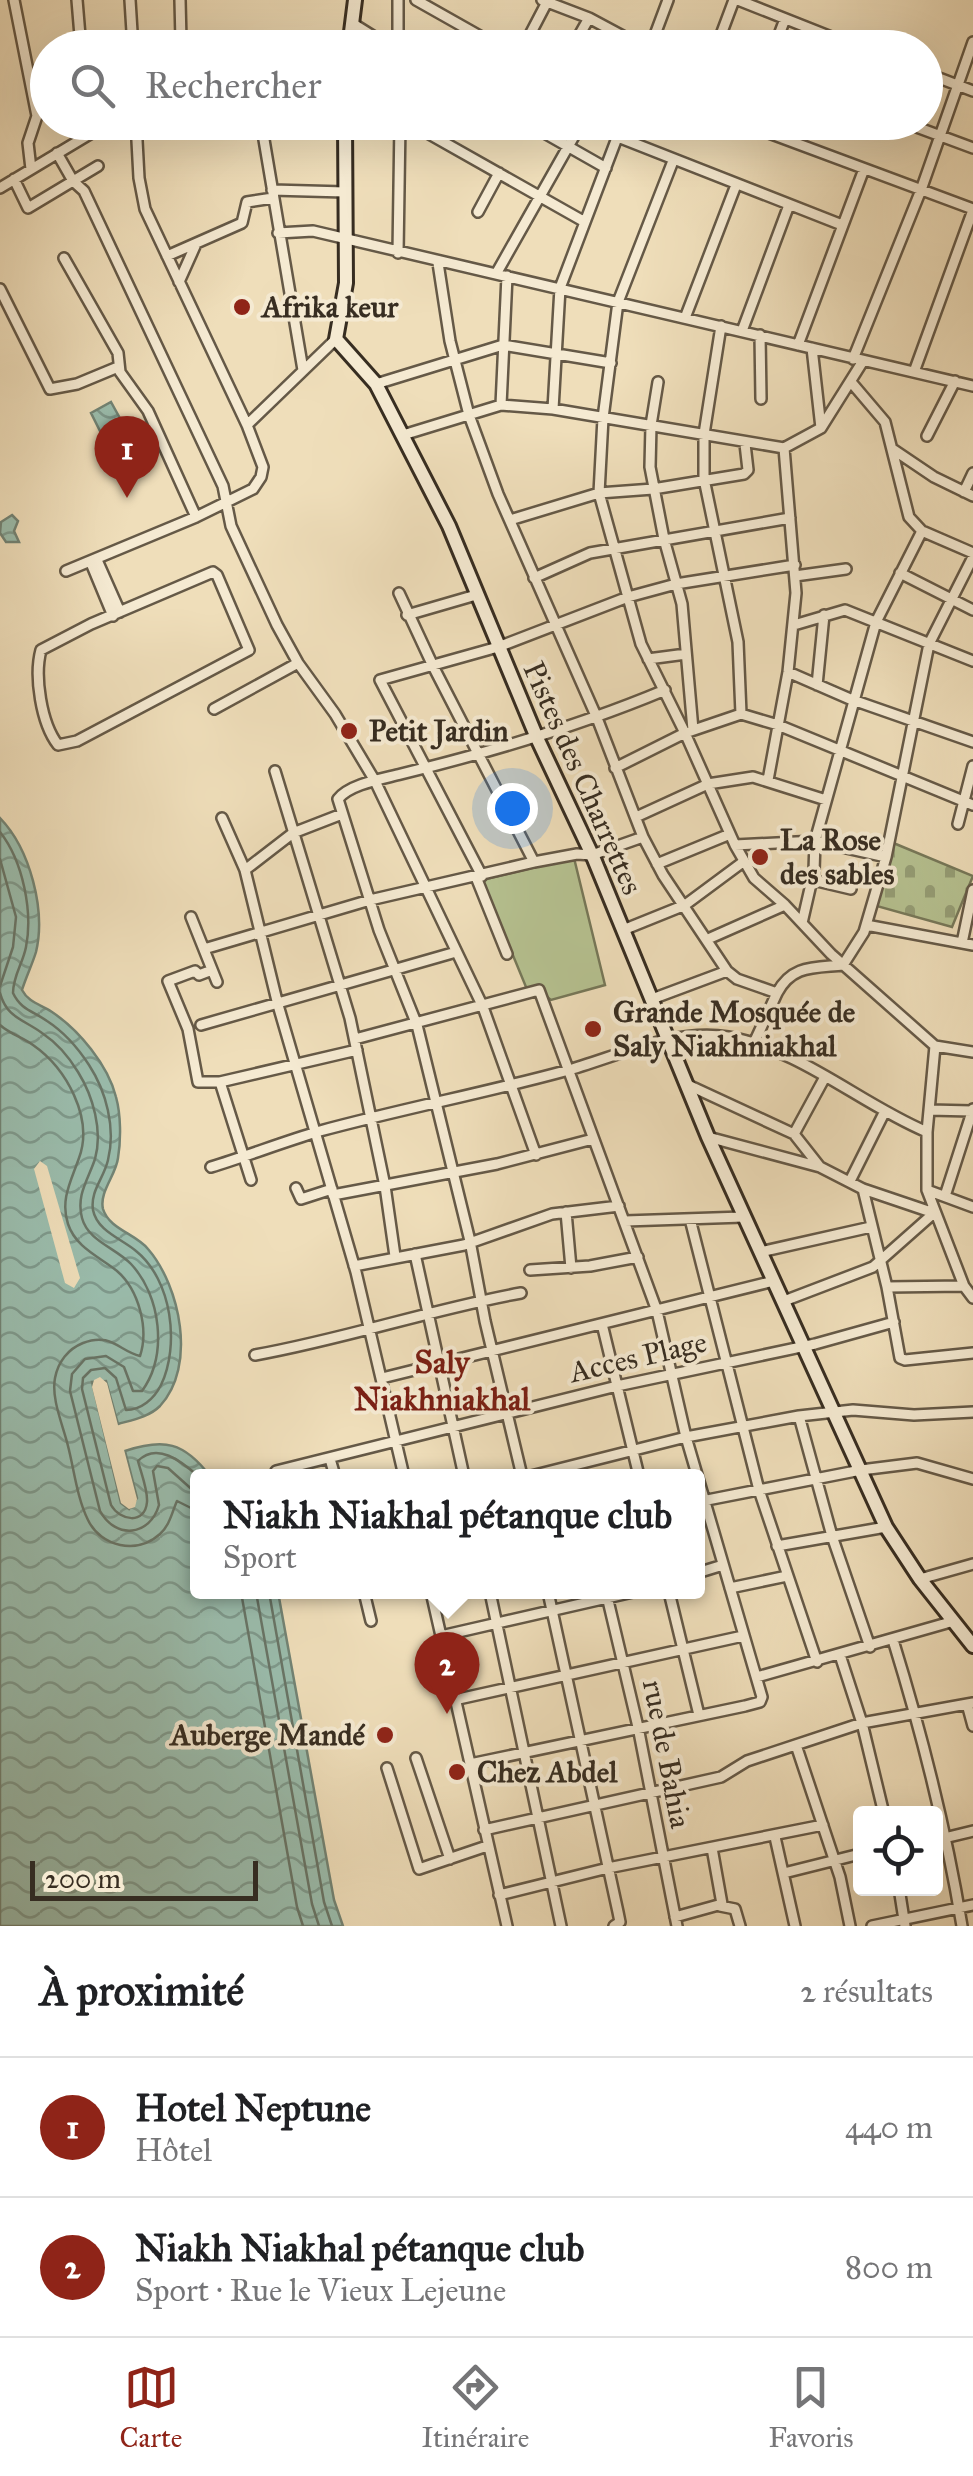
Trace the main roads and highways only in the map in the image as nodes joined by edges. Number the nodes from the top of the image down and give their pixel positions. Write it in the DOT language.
graph roads {
  1 [pos="355,0"];
  2 [pos="351,30"];
  3 [pos="345,140"];
  4 [pos="970,1638"];
  1 -- 2 [label="main road"];
  3 -- 4 [label="main road, Pistes des Charrettes"];
}
